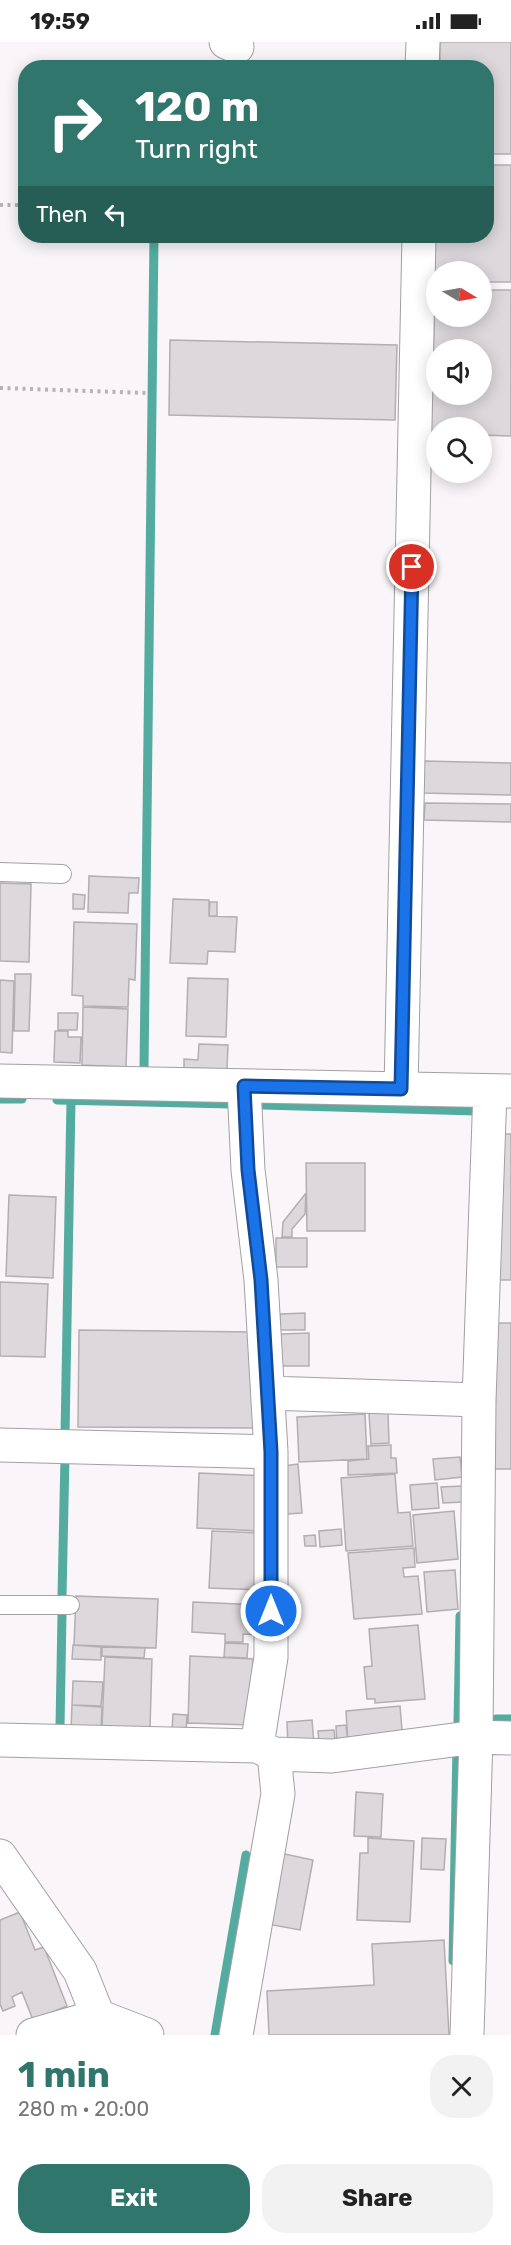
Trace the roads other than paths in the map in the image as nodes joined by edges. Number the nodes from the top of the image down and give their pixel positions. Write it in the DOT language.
graph roads {
  1 [pos="423,42"];
  2 [pos="422,60"];
  3 [pos="419,243"];
  4 [pos="0,872"];
  5 [pos="62,874"];
  6 [pos="0,1081"];
  7 [pos="244,1086"];
  8 [pos="401,1089"];
  9 [pos="501,1091"];
  10 [pos="267,1392"];
  11 [pos="479,1400"];
  12 [pos="0,1445"];
  13 [pos="271,1452"];
  14 [pos="0,1605"];
  15 [pos="70,1605"];
  16 [pos="476,1737"];
  17 [pos="511,1738"];
  18 [pos="0,1740"];
  19 [pos="266,1750"];
  20 [pos="0,1856"];
  21 [pos="101,2026"];
  22 [pos="33,2035"];
  23 [pos="147,2035"];
  24 [pos="236,2035"];
  25 [pos="467,2035"];
  1 -- 2 [label="street"];
  3 -- 8 [label="street"];
  4 -- 5 [label="lane"];
  6 -- 7 [label="street"];
  7 -- 8 [label="street"];
  7 -- 10 [label="street"];
  8 -- 9 [label="street"];
  9 -- 11 [label="street"];
  10 -- 11 [label="street"];
  10 -- 13 [label="street"];
  11 -- 16 [label="street"];
  12 -- 13 [label="street"];
  13 -- 19 [label="street"];
  14 -- 15 [label="lane"];
  16 -- 17 [label="street"];
  16 -- 19 [label="street"];
  16 -- 25 [label="street"];
  18 -- 19 [label="street"];
  19 -- 24 [label="street"];
  20 -- 21 [label="street"];
  21 -- 22 [label="street"];
  21 -- 23 [label="street"];
}
